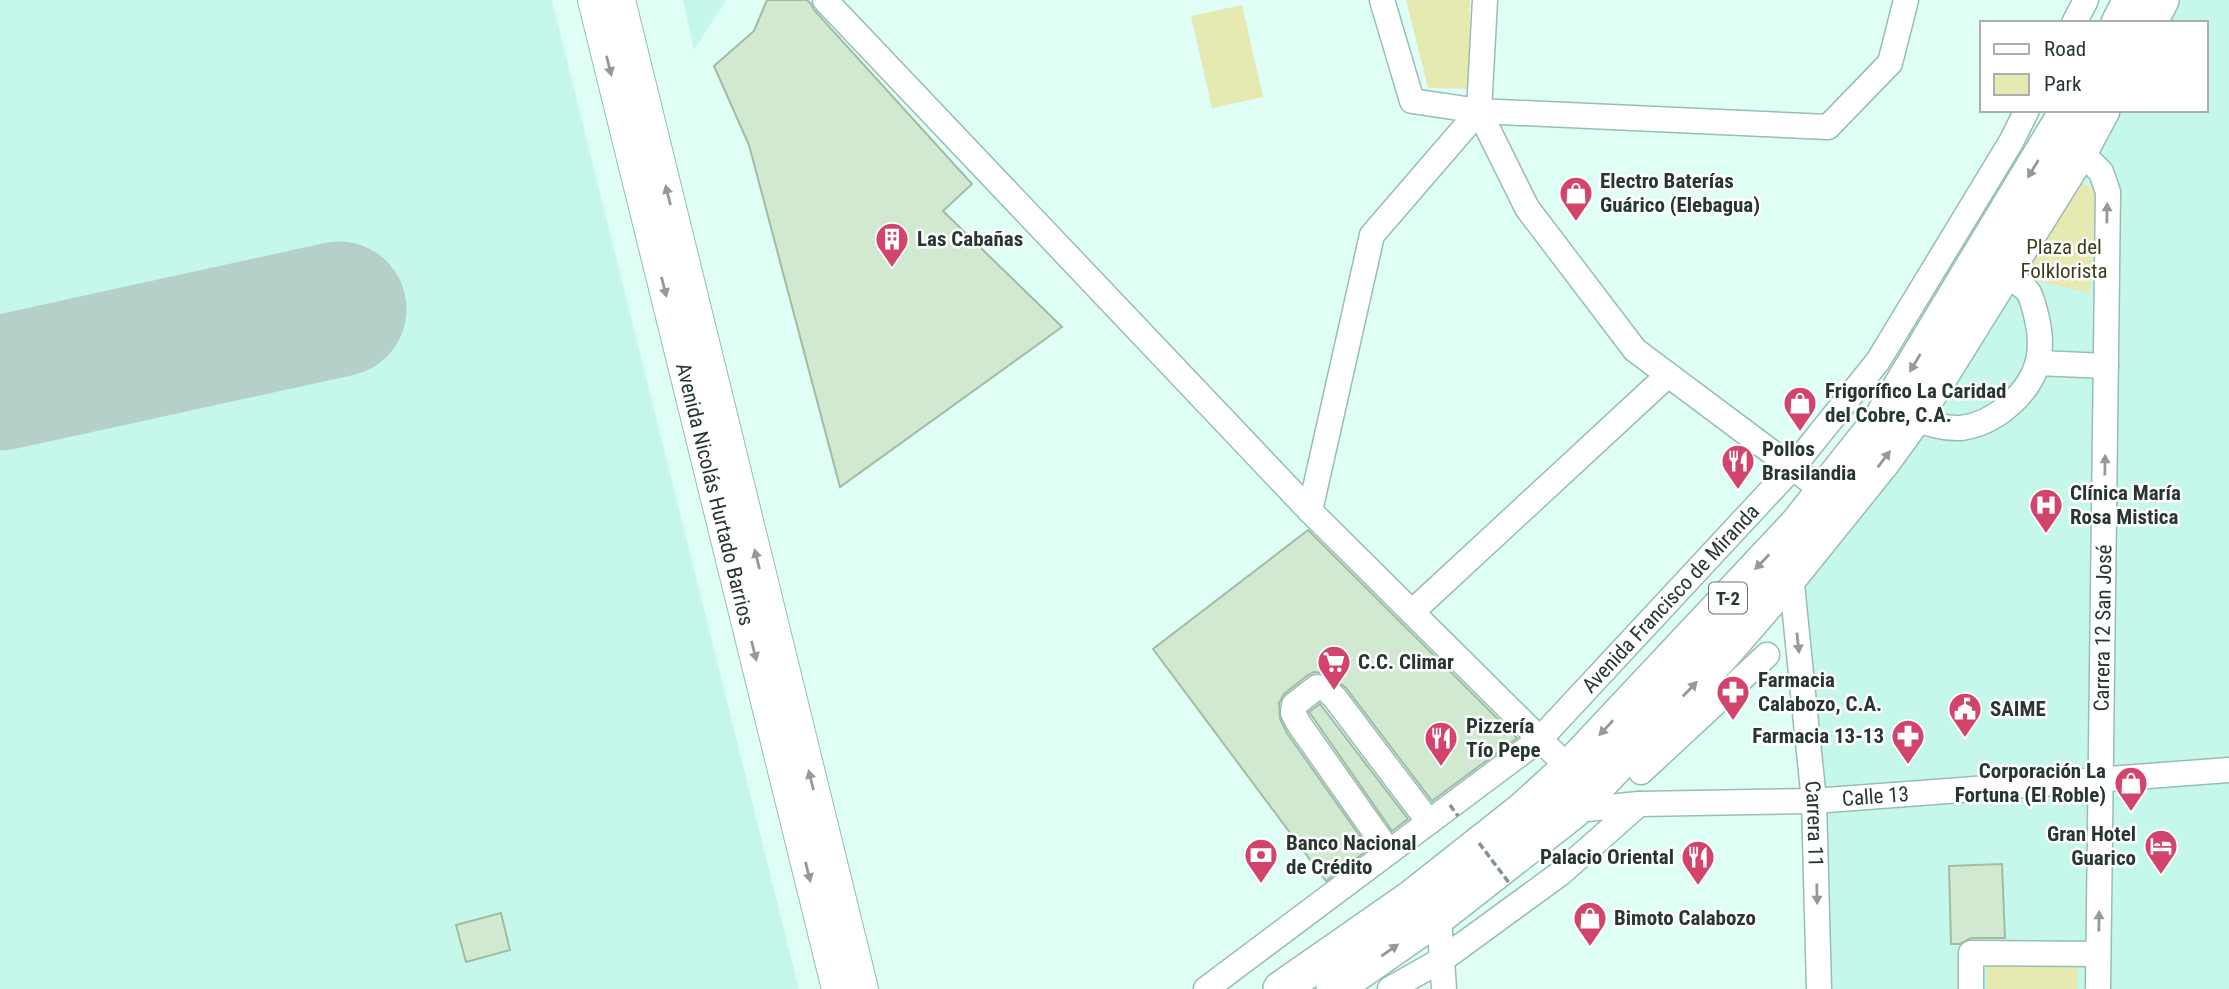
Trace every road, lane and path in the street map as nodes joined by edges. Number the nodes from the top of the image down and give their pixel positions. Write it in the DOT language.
graph roads {
  1 [pos="593,0"];
  2 [pos="620,0"];
  3 [pos="825,0"];
  4 [pos="1382,0"];
  5 [pos="1485,0"];
  6 [pos="1906,0"];
  7 [pos="2086,0"];
  8 [pos="2131,0"];
  9 [pos="2161,0"];
  10 [pos="2075,21"];
  11 [pos="2120,21"];
  12 [pos="2150,21"];
  13 [pos="1479,111"];
  14 [pos="2027,112"];
  15 [pos="2099,112"];
  16 [pos="2067,132"];
  17 [pos="2003,274"];
  18 [pos="2038,363"];
  19 [pos="2106,366"];
  20 [pos="1668,375"];
  21 [pos="1914,418"];
  22 [pos="1793,467"];
  23 [pos="1825,492"];
  24 [pos="1310,511"];
  25 [pos="1807,534"];
  26 [pos="1791,575"];
  27 [pos="1412,612"];
  28 [pos="1767,655"];
  29 [pos="1730,668"];
  30 [pos="1540,739"];
  31 [pos="1657,740"];
  32 [pos="1569,768"];
  33 [pos="2229,770"];
  34 [pos="1641,772"];
  35 [pos="2101,779"];
  36 [pos="1814,801"];
  37 [pos="1639,804"];
  38 [pos="1450,805"];
  39 [pos="1523,810"];
  40 [pos="1573,811"];
  41 [pos="1458,816"];
  42 [pos="1429,822"];
  43 [pos="1479,843"];
  44 [pos="1389,852"];
  45 [pos="1510,884"];
  46 [pos="1439,916"];
  47 [pos="2098,954"];
  48 [pos="1443,959"];
  49 [pos="837,989"];
  50 [pos="863,989"];
  51 [pos="1206,989"];
  52 [pos="1281,989"];
  53 [pos="1334,989"];
  54 [pos="1390,989"];
  55 [pos="1444,989"];
  56 [pos="1819,989"];
  57 [pos="1971,989"];
  58 [pos="2098,989"];
  1 -- 49 [label="main road, Avenida Nicolás Hurtado Barrios, one-way"];
  50 -- 2 [label="main road, Avenida Nicolás Hurtado Barrios, one-way"];
  3 -- 24 [label="street"];
  4 -- 13 [label="street"];
  5 -- 13 [label="street"];
  6 -- 13 [label="street"];
  7 -- 10 [label="street"];
  8 -- 11 [label="highway"];
  9 -- 12 [label="highway"];
  13 -- 20 [label="street"];
  13 -- 24 [label="street"];
  14 -- 22 [label="street, Avenida Francisco de Miranda"];
  15 -- 16 [label="highway, Avenida Francisco de Miranda / T-2"];
  16 -- 17 [label="highway, Avenida Francisco de Miranda / T-2"];
  19 -- 16 [label="street, Carrera 12 San José, one-way"];
  16 -- 23 [label="highway, Avenida Francisco de Miranda / T-2, one-way"];
  17 -- 18 [label="street"];
  17 -- 21 [label="highway, Avenida Francisco de Miranda / T-2"];
  18 -- 19 [label="street"];
  18 -- 21 [label="street"];
  35 -- 19 [label="street, Carrera 12 San José, one-way"];
  20 -- 22 [label="street"];
  20 -- 27 [label="street"];
  25 -- 21 [label="highway, Avenida Francisco de Miranda / T-2, one-way"];
  22 -- 23 [label="street"];
  22 -- 30 [label="street, Avenida Francisco de Miranda"];
  23 -- 25 [label="highway, Avenida Francisco de Miranda / T-2"];
  24 -- 27 [label="street"];
  25 -- 26 [label="highway, Avenida Francisco de Miranda / T-2"];
  25 -- 32 [label="highway, Avenida Francisco de Miranda / T-2, one-way"];
  26 -- 29 [label="highway, Avenida Francisco de Miranda / T-2"];
  26 -- 36 [label="street, Carrera 11, one-way"];
  27 -- 30 [label="street"];
  28 -- 29 [label="street, Avenida Francisco de Miranda"];
  29 -- 31 [label="highway, Avenida Francisco de Miranda / T-2"];
  30 -- 32 [label="street"];
  30 -- 42 [label="street, Avenida Francisco de Miranda"];
  31 -- 34 [label="street, Avenida Francisco de Miranda"];
  31 -- 40 [label="highway, Avenida Francisco de Miranda / T-2"];
  32 -- 39 [label="highway, Avenida Francisco de Miranda / T-2"];
  33 -- 35 [label="street, Calle 13"];
  35 -- 36 [label="street, Calle 13"];
  47 -- 35 [label="street, Carrera 12 San José, one-way"];
  36 -- 37 [label="street, Calle 13"];
  36 -- 56 [label="street, Carrera 11, one-way"];
  37 -- 40 [label="street, Calle 13"];
  37 -- 48 [label="street"];
  38 -- 41 [label="path, bridge"];
  39 -- 40 [label="street, Calle 13"];
  39 -- 52 [label="highway, Avenida Francisco de Miranda / T-2"];
  40 -- 46 [label="highway, Avenida Francisco de Miranda / T-2"];
  42 -- 44 [label="street, Avenida Francisco de Miranda"];
  42 -- 44 [label="street"];
  43 -- 45 [label="path, bridge"];
  44 -- 51 [label="street, Avenida Francisco de Miranda"];
  46 -- 48 [label="street"];
  53 -- 46 [label="highway, Avenida Francisco de Miranda / T-2, one-way"];
  47 -- 57 [label="street"];
  47 -- 58 [label="street, Carrera 12 San José"];
  48 -- 54 [label="street"];
  48 -- 55 [label="street"];
}
